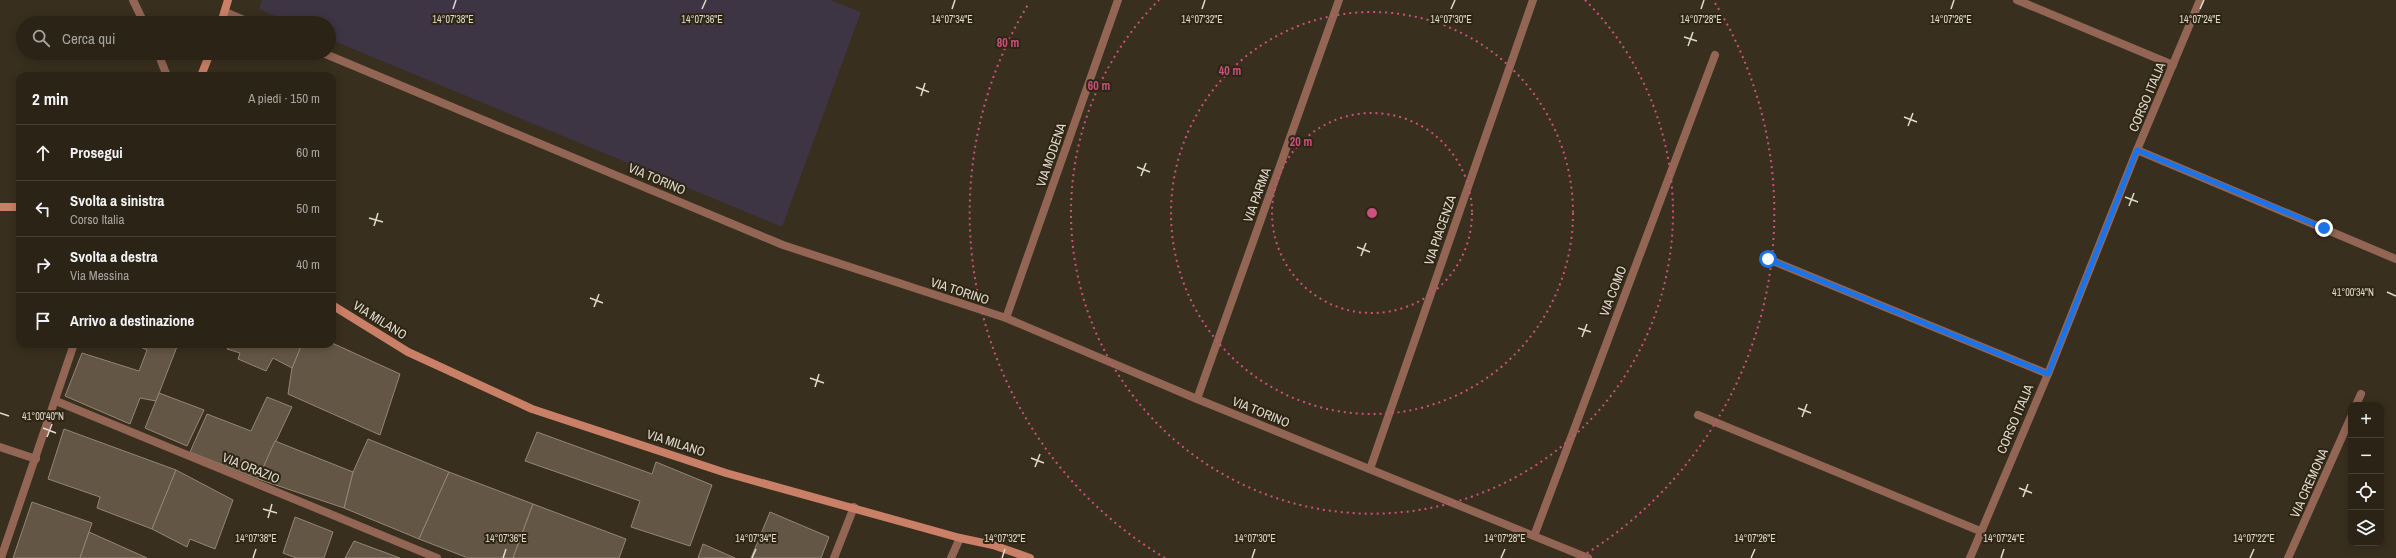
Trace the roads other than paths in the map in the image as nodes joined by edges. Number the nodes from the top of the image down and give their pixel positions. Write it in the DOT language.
graph roads {
  1 [pos="133,0"];
  2 [pos="228,0"];
  3 [pos="1118,0"];
  4 [pos="1339,0"];
  5 [pos="1533,0"];
  6 [pos="2017,0"];
  7 [pos="2200,0"];
  8 [pos="225,12"];
  9 [pos="141,16"];
  10 [pos="224,16"];
  11 [pos="234,16"];
  12 [pos="1715,55"];
  13 [pos="336,58"];
  14 [pos="161,60"];
  15 [pos="208,60"];
  16 [pos="2173,65"];
  17 [pos="165,72"];
  18 [pos="203,72"];
  19 [pos="2137,150"];
  20 [pos="0,207"];
  21 [pos="16,207"];
  22 [pos="1768,259"];
  23 [pos="2396,260"];
  24 [pos="336,307"];
  25 [pos="1006,318"];
  26 [pos="73,348"];
  27 [pos="2048,374"];
  28 [pos="2361,394"];
  29 [pos="1197,399"];
  30 [pos="56,401"];
  31 [pos="2357,402"];
  32 [pos="1698,415"];
  33 [pos="2348,424"];
  34 [pos="0,447"];
  35 [pos="36,460"];
  36 [pos="1370,469"];
  37 [pos="854,507"];
  38 [pos="1980,531"];
  39 [pos="1534,536"];
  40 [pos="960,538"];
  41 [pos="1,558"];
  42 [pos="437,558"];
  43 [pos="834,558"];
  44 [pos="951,558"];
  45 [pos="1030,558"];
  46 [pos="1588,558"];
  47 [pos="1970,558"];
  48 [pos="2288,558"];
  1 -- 9 [label="street"];
  2 -- 8 [label="street"];
  3 -- 25 [label="street, VIA MODENA"];
  4 -- 29 [label="street, VIA PARMA"];
  5 -- 36 [label="street, VIA PIACENZA"];
  6 -- 16 [label="street"];
  7 -- 16 [label="street, CORSO ITALIA"];
  8 -- 10 [label="street"];
  8 -- 11 [label="street"];
  12 -- 39 [label="street, VIA COMO"];
  13 -- 25 [label="street, VIA TORINO"];
  14 -- 17 [label="street"];
  15 -- 18 [label="street"];
  16 -- 19 [label="street, CORSO ITALIA"];
  19 -- 23 [label="street"];
  19 -- 27 [label="street, CORSO ITALIA"];
  20 -- 21 [label="street"];
  22 -- 27 [label="street"];
  24 -- 37 [label="street, VIA MILANO"];
  25 -- 29 [label="street, VIA TORINO"];
  26 -- 30 [label="street"];
  27 -- 38 [label="street, CORSO ITALIA"];
  28 -- 31 [label="street"];
  29 -- 36 [label="street, VIA TORINO"];
  30 -- 35 [label="street"];
  30 -- 42 [label="street, VIA ORAZIO"];
  32 -- 38 [label="street"];
  33 -- 48 [label="street, VIA CREMONA"];
  34 -- 35 [label="street"];
  35 -- 41 [label="street"];
  36 -- 39 [label="street, VIA TORINO"];
  37 -- 40 [label="street, VIA MILANO"];
  37 -- 43 [label="street"];
  38 -- 47 [label="street, CORSO ITALIA"];
  39 -- 46 [label="street, VIA TORINO"];
  40 -- 44 [label="street"];
  40 -- 45 [label="street, VIA MILANO"];
}
